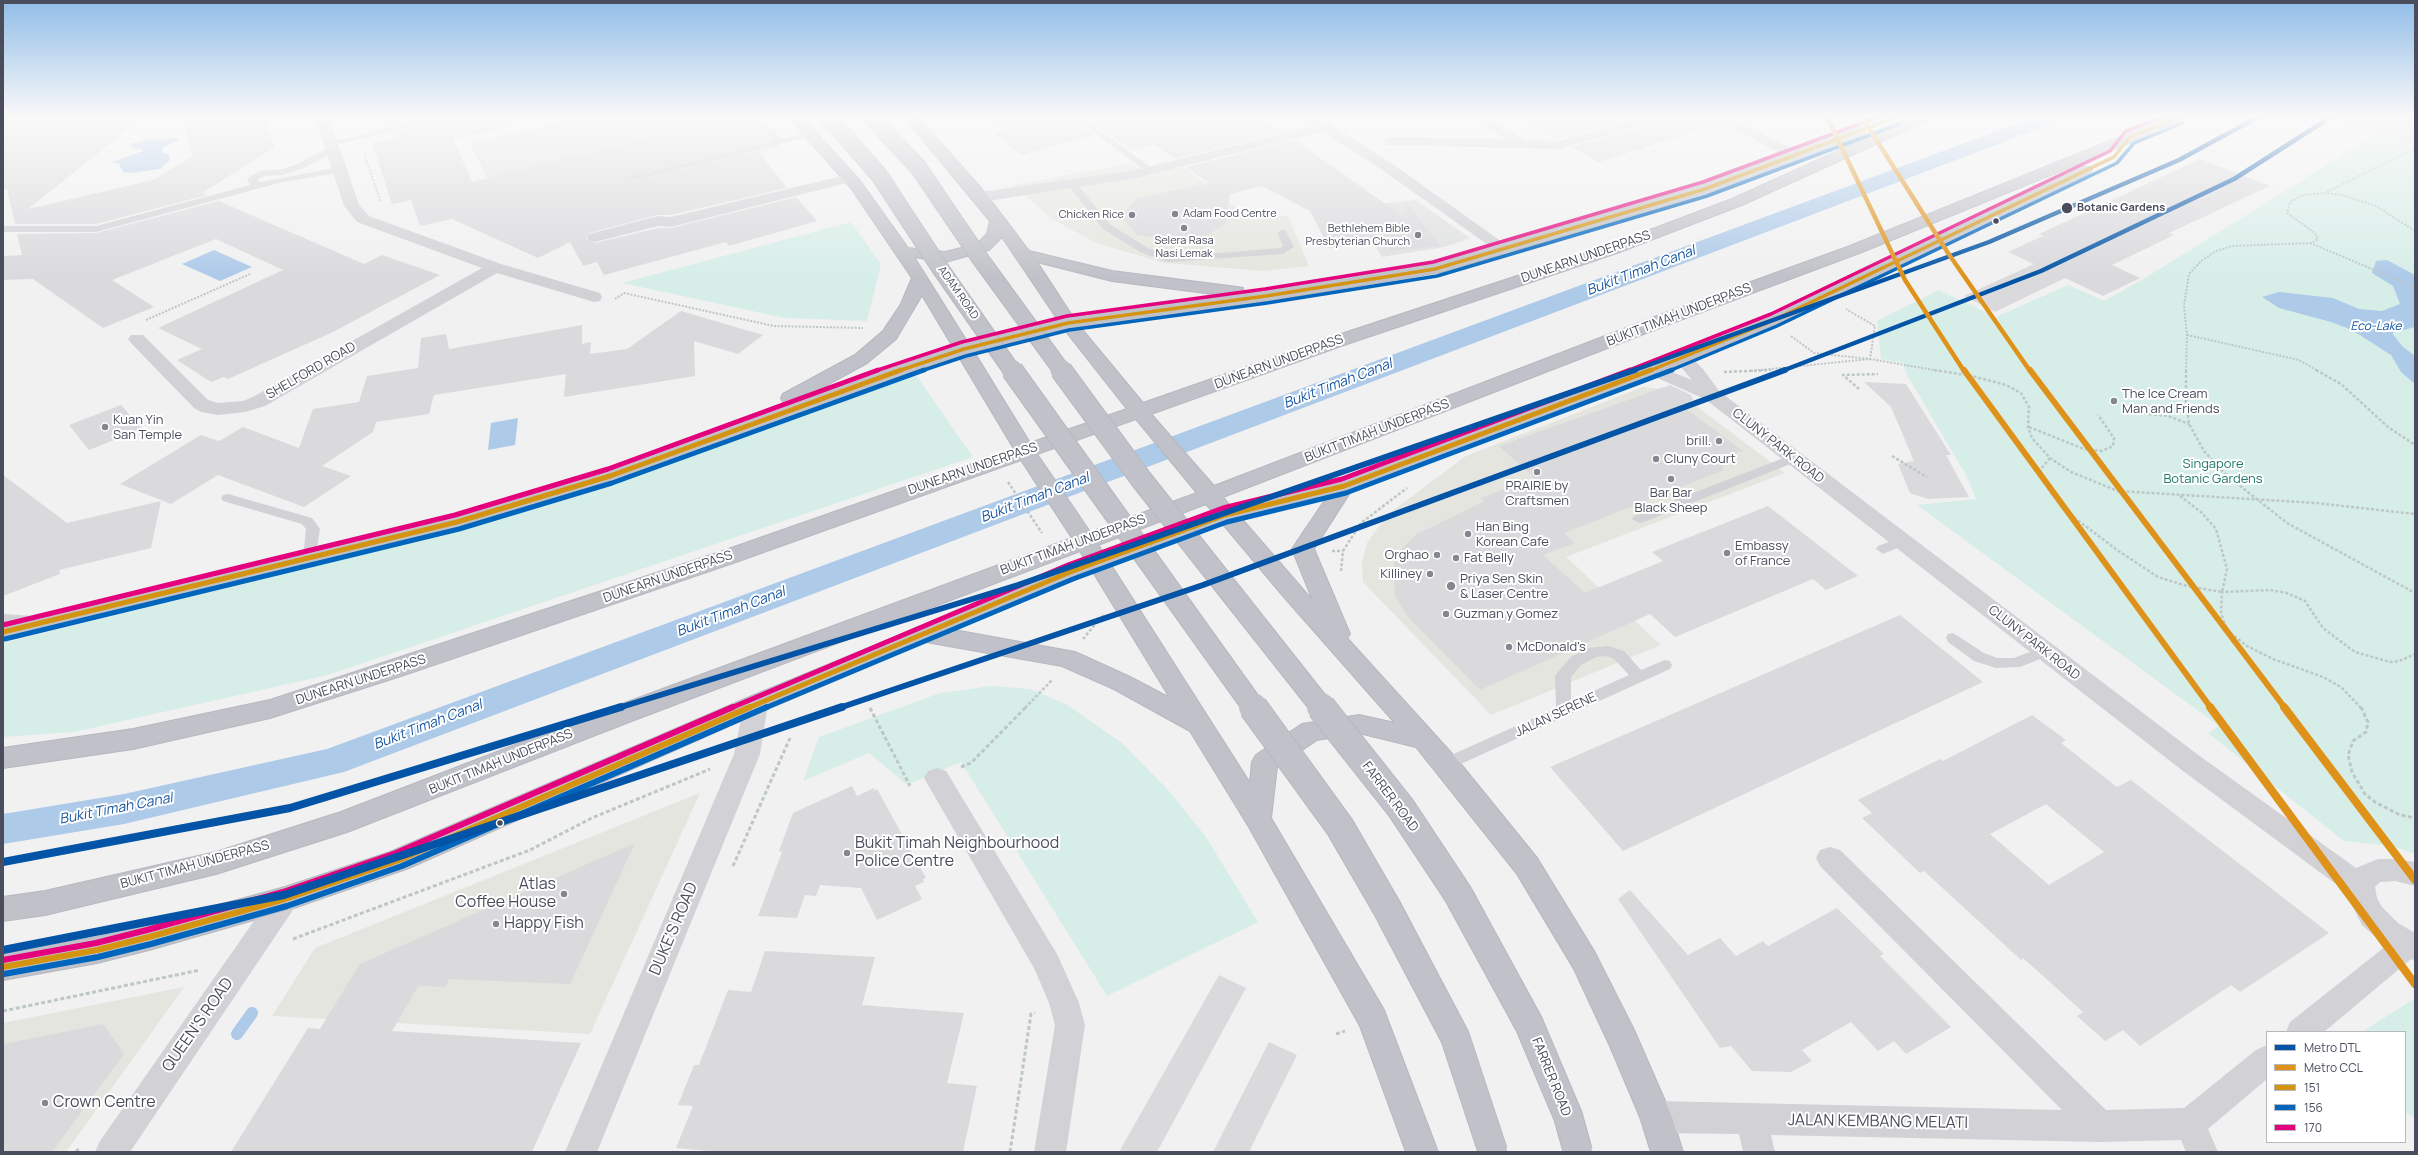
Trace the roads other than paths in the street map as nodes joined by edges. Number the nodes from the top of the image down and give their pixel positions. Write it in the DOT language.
graph roads {
  1 [pos="339,170"];
  2 [pos="293,171"];
  3 [pos="331,171"];
  4 [pos="659,171"];
  5 [pos="837,171"];
  6 [pos="875,171"];
  7 [pos="921,171"];
  8 [pos="958,171"];
  9 [pos="1145,171"];
  10 [pos="1393,171"];
  11 [pos="1755,171"];
  12 [pos="1805,171"];
  13 [pos="2047,171"];
  14 [pos="2085,171"];
  15 [pos="283,176"];
  16 [pos="634,177"];
  17 [pos="843,179"];
  18 [pos="1071,184"];
  19 [pos="267,185"];
  20 [pos="981,197"];
  21 [pos="998,221"];
  22 [pos="3,229"];
  23 [pos="1282,233"];
  24 [pos="595,237"];
  25 [pos="895,244"];
  26 [pos="1504,249"];
  27 [pos="1023,254"];
  28 [pos="495,267"];
  29 [pos="920,278"];
  30 [pos="1266,296"];
  31 [pos="594,297"];
  32 [pos="1068,323"];
  33 [pos="137,340"];
  34 [pos="964,349"];
  35 [pos="1682,358"];
  36 [pos="1652,369"];
  37 [pos="1712,395"];
  38 [pos="720,435"];
  39 [pos="1794,458"];
  40 [pos="1344,486"];
  41 [pos="228,498"];
  42 [pos="1226,515"];
  43 [pos="1639,520"];
  44 [pos="310,558"];
  45 [pos="1098,563"];
  46 [pos="3,619"];
  47 [pos="47,621"];
  48 [pos="3,632"];
  49 [pos="923,633"];
  50 [pos="1953,638"];
  51 [pos="1342,645"];
  52 [pos="2045,651"];
  53 [pos="1665,665"];
  54 [pos="1638,677"];
  55 [pos="756,704"];
  56 [pos="1564,711"];
  57 [pos="1198,724"];
  58 [pos="1422,739"];
  59 [pos="3,758"];
  60 [pos="1446,764"];
  61 [pos="937,778"];
  62 [pos="1258,819"];
  63 [pos="1830,858"];
  64 [pos="2415,874"];
  65 [pos="2361,887"];
  66 [pos="285,899"];
  67 [pos="3,909"];
  68 [pos="2411,946"];
  69 [pos="3,967"];
  70 [pos="2302,1031"];
  71 [pos="2266,1061"];
  72 [pos="1656,1117"];
  73 [pos="1751,1119"];
  74 [pos="2190,1124"];
  75 [pos="2100,1126"];
  76 [pos="111,1152"];
  77 [pos="581,1152"];
  78 [pos="1050,1152"];
  79 [pos="1422,1152"];
  80 [pos="1493,1152"];
  81 [pos="1578,1152"];
  82 [pos="1667,1152"];
  83 [pos="1759,1152"];
  84 [pos="2202,1152"];
  1 -- 28 [label="street"];
  2 -- 15 [label="lane"];
  3 -- 15 [label="lane"];
  4 -- 16 [label="lane"];
  5 -- 17 [label="highway"];
  6 -- 80 [label="highway, ADAM ROAD, bridge"];
  7 -- 81 [label="highway, FARRER ROAD, bridge"];
  8 -- 20 [label="highway"];
  9 -- 18 [label="street"];
  10 -- 26 [label="street"];
  11 -- 26 [label="highway"];
  12 -- 59 [label="highway, DUNEARN UNDERPASS"];
  13 -- 67 [label="highway, BUKIT TIMAH UNDERPASS"];
  14 -- 35 [label="highway"];
  15 -- 19 [label="lane"];
  15 -- 19 [label="lane"];
  17 -- 24 [label="street"];
  17 -- 25 [label="highway"];
  18 -- 20 [label="street"];
  18 -- 23 [label="lane"];
  19 -- 22 [label="lane"];
  20 -- 21 [label="highway"];
  21 -- 25 [label="highway"];
  21 -- 27 [label="highway"];
  25 -- 29 [label="highway"];
  26 -- 30 [label="highway"];
  27 -- 30 [label="highway"];
  27 -- 32 [label="highway"];
  28 -- 31 [label="street"];
  28 -- 33 [label="street, SHELFORD ROAD"];
  29 -- 34 [label="highway"];
  29 -- 38 [label="highway"];
  30 -- 32 [label="highway"];
  32 -- 34 [label="highway"];
  32 -- 42 [label="highway"];
  34 -- 38 [label="highway"];
  34 -- 45 [label="highway"];
  35 -- 36 [label="highway"];
  35 -- 37 [label="street, CLUNY PARK ROAD"];
  36 -- 37 [label="street, CLUNY PARK ROAD"];
  36 -- 40 [label="highway"];
  37 -- 39 [label="street, CLUNY PARK ROAD"];
  38 -- 44 [label="highway"];
  39 -- 43 [label="lane"];
  39 -- 52 [label="street, CLUNY PARK ROAD"];
  40 -- 42 [label="highway"];
  40 -- 51 [label="highway"];
  41 -- 44 [label="lane"];
  42 -- 45 [label="highway"];
  42 -- 51 [label="highway"];
  44 -- 47 [label="highway"];
  45 -- 49 [label="highway"];
  45 -- 57 [label="highway"];
  46 -- 47 [label="lane"];
  47 -- 48 [label="highway"];
  49 -- 55 [label="highway"];
  49 -- 57 [label="highway"];
  50 -- 52 [label="lane"];
  51 -- 58 [label="highway"];
  52 -- 65 [label="street, CLUNY PARK ROAD"];
  53 -- 54 [label="lane, JALAN SERENE"];
  54 -- 56 [label="lane, JALAN SERENE"];
  54 -- 56 [label="lane"];
  55 -- 66 [label="highway"];
  55 -- 77 [label="street, DUKE'S ROAD"];
  56 -- 60 [label="lane, JALAN SERENE"];
  57 -- 62 [label="highway"];
  58 -- 60 [label="highway"];
  58 -- 62 [label="highway"];
  60 -- 72 [label="highway"];
  61 -- 78 [label="street"];
  62 -- 79 [label="highway"];
  63 -- 75 [label="street"];
  64 -- 65 [label="street"];
  65 -- 68 [label="street"];
  66 -- 69 [label="highway"];
  66 -- 76 [label="street, QUEEN'S ROAD"];
  68 -- 70 [label="street"];
  71 -- 74 [label="street"];
  72 -- 73 [label="street, JALAN KEMBANG MELATI"];
  72 -- 82 [label="highway"];
  73 -- 75 [label="street, JALAN KEMBANG MELATI"];
  73 -- 83 [label="street"];
  74 -- 75 [label="street, JALAN KEMBANG MELATI"];
  74 -- 84 [label="street"];
}
